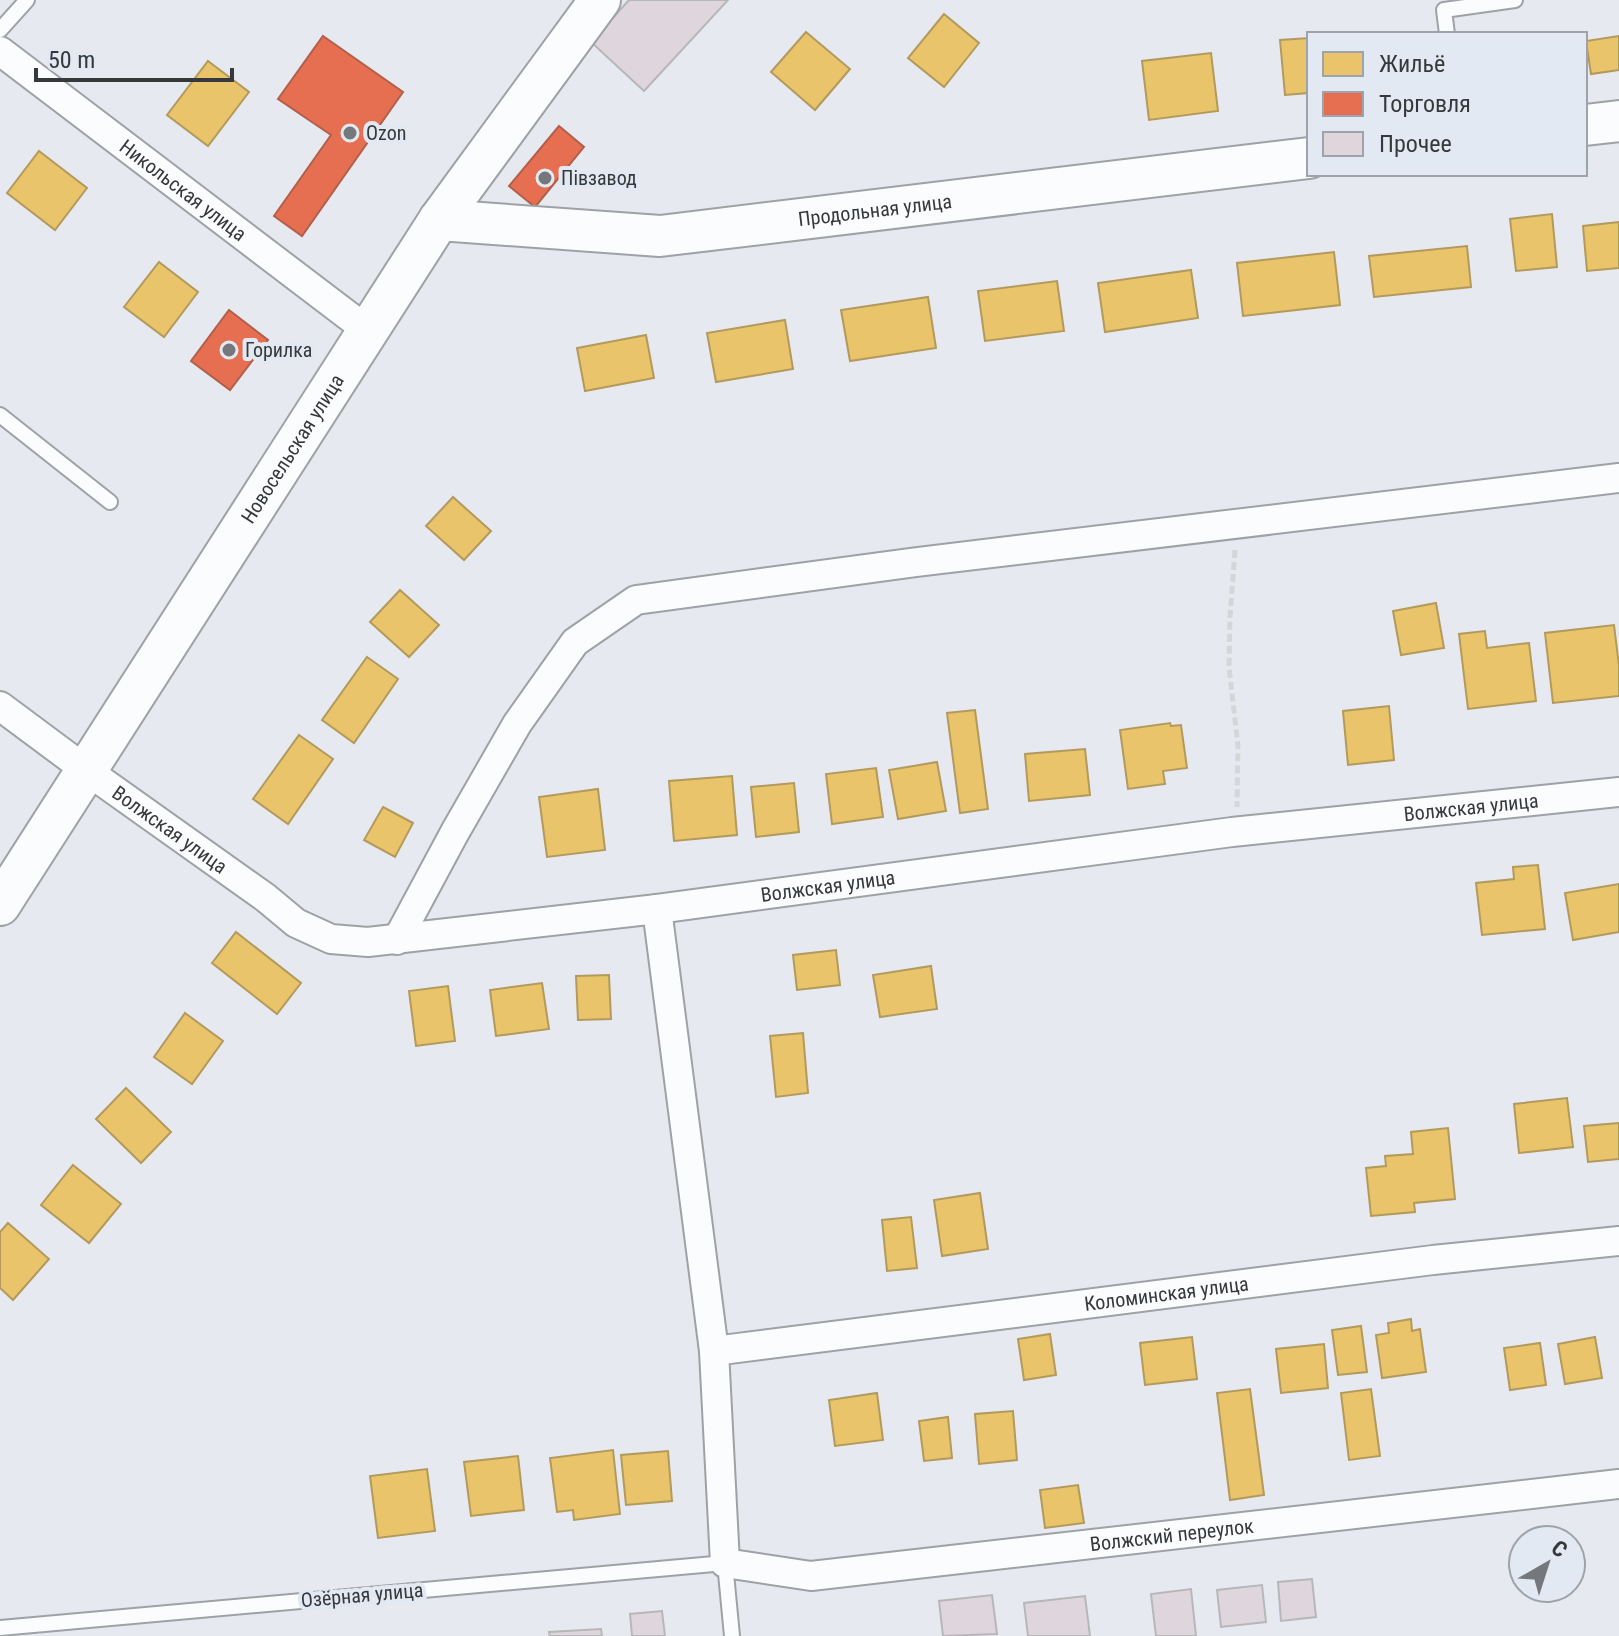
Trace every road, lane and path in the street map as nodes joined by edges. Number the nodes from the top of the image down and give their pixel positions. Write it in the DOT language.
graph roads {
  1 [pos="27,0"];
  2 [pos="600,0"];
  3 [pos="1515,0"];
  4 [pos="0,30"];
  5 [pos="1447,32"];
  6 [pos="0,51"];
  7 [pos="1619,121"];
  8 [pos="1587,125"];
  9 [pos="1307,158"];
  10 [pos="439,220"];
  11 [pos="367,330"];
  12 [pos="0,415"];
  13 [pos="1619,478"];
  14 [pos="110,502"];
  15 [pos="1234,524"];
  16 [pos="0,706"];
  17 [pos="86,770"];
  18 [pos="1619,792"];
  19 [pos="1232,832"];
  20 [pos="0,905"];
  21 [pos="657,909"];
  22 [pos="397,940"];
  23 [pos="1619,1241"];
  24 [pos="714,1351"];
  25 [pos="1619,1484"];
  26 [pos="725,1563"];
  27 [pos="0,1628"];
  28 [pos="732,1636"];
  1 -- 4 [label="lane"];
  2 -- 10 [label="street, Новосельская улица"];
  3 -- 5 [label="lane"];
  6 -- 11 [label="street, Никольская улица"];
  7 -- 8 [label="street"];
  9 -- 10 [label="street, Продольная улица"];
  10 -- 11 [label="street, Новосельская улица"];
  11 -- 17 [label="street, Новосельская улица"];
  12 -- 14 [label="lane"];
  13 -- 15 [label="street"];
  15 -- 19 [label="path"];
  15 -- 22 [label="street"];
  16 -- 17 [label="street, Волжская улица"];
  17 -- 20 [label="street, Новосельская улица"];
  17 -- 22 [label="street, Волжская улица"];
  18 -- 19 [label="street, Волжская улица"];
  19 -- 21 [label="street, Волжская улица"];
  21 -- 22 [label="street, Волжская улица"];
  21 -- 24 [label="street"];
  23 -- 24 [label="street, Коломинская улица"];
  24 -- 26 [label="street"];
  25 -- 26 [label="street, Волжский переулок"];
  26 -- 27 [label="lane, Озёрная улица"];
  26 -- 28 [label="lane"];
}
